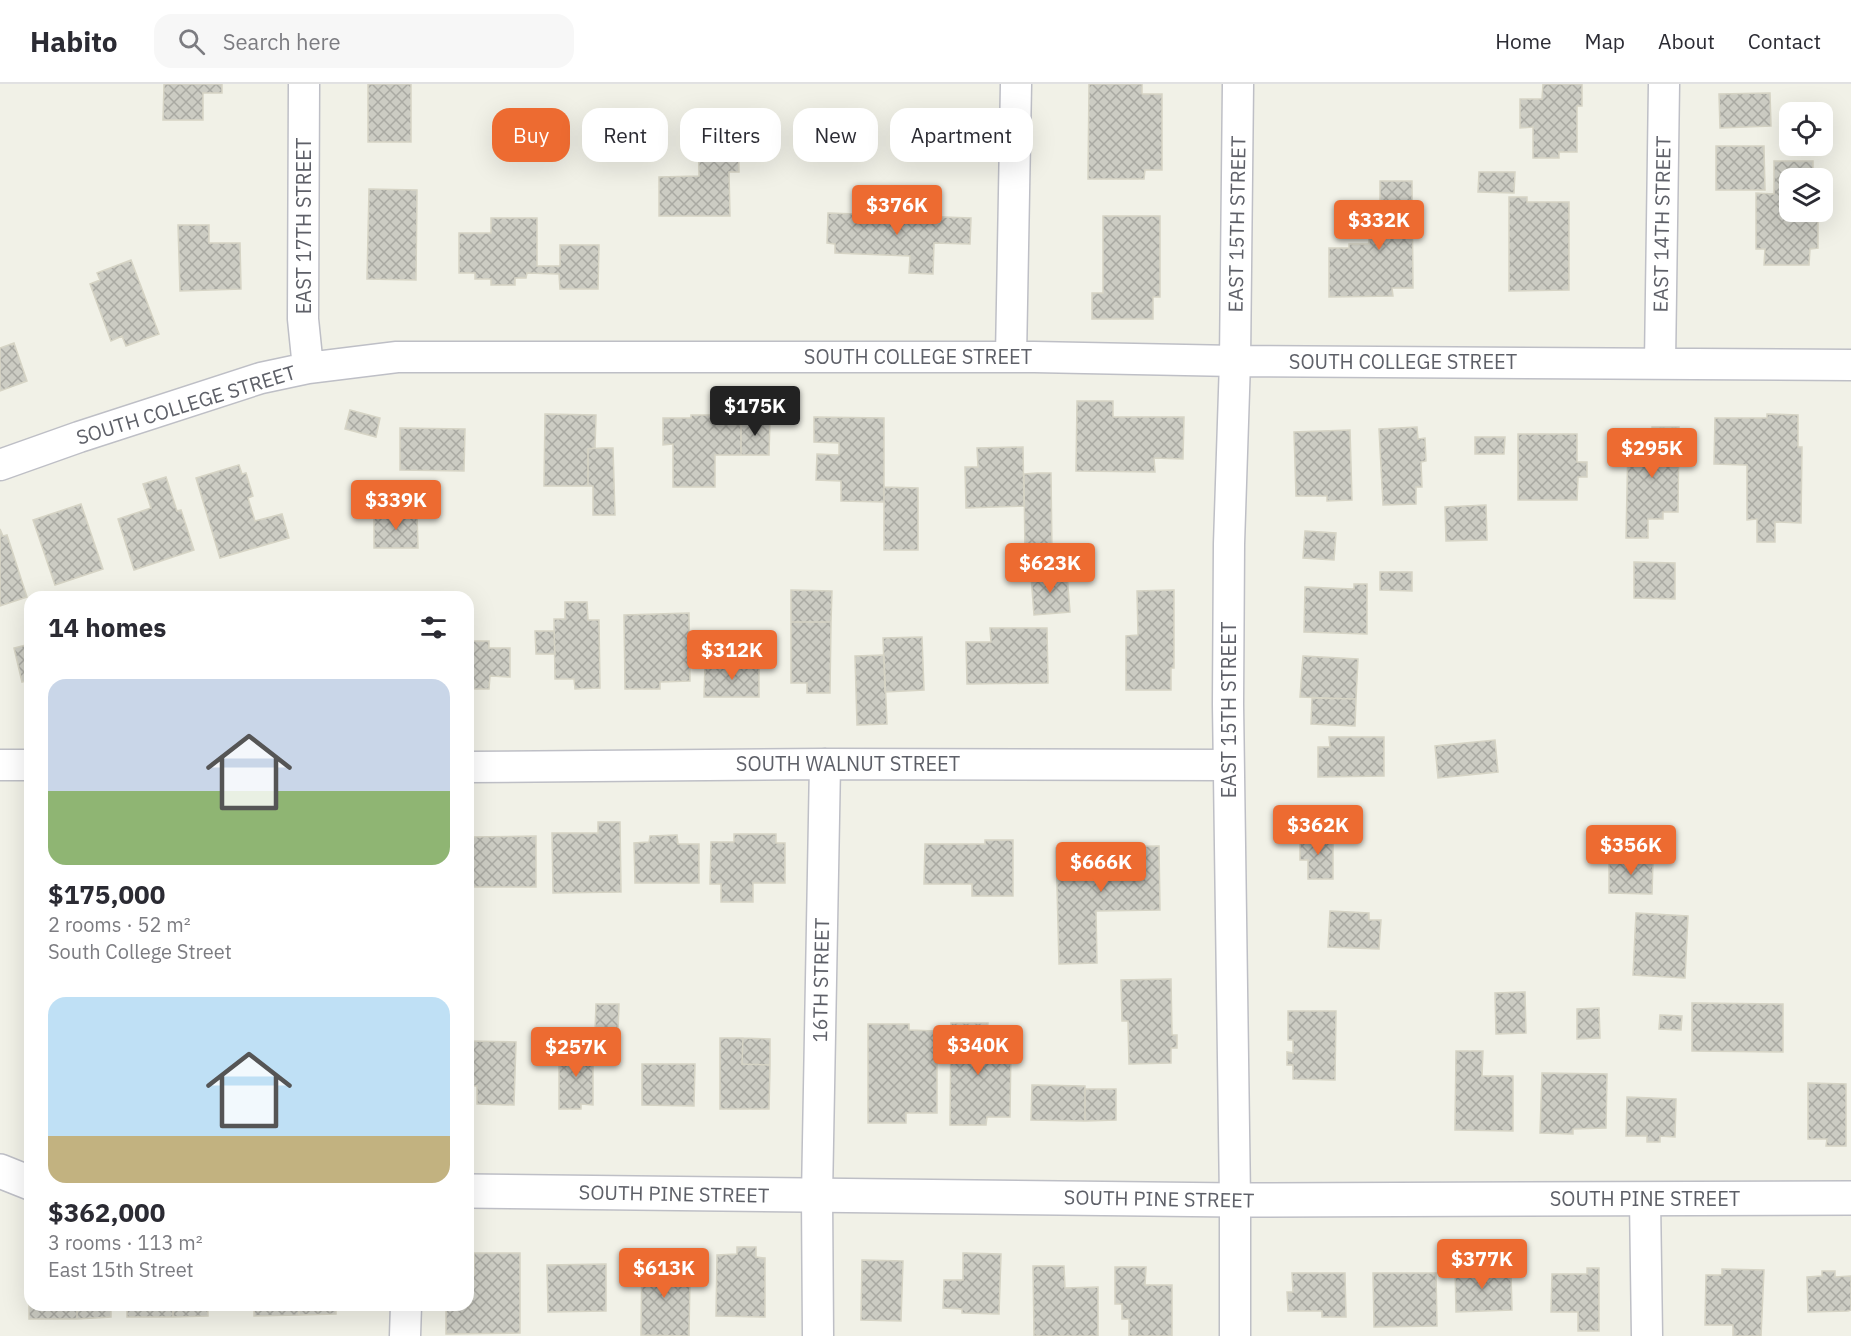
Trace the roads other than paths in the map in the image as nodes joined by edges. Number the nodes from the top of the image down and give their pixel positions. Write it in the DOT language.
graph roads {
  1 [pos="304,84"];
  2 [pos="1016,84"];
  3 [pos="1238,84"];
  4 [pos="1664,84"];
  5 [pos="1011,357"];
  6 [pos="1235,361"];
  7 [pos="1660,363"];
  8 [pos="1851,364"];
  9 [pos="308,368"];
  10 [pos="0,465"];
  11 [pos="825,764"];
  12 [pos="0,765"];
  13 [pos="24,765"];
  14 [pos="1228,765"];
  15 [pos="474,767"];
  16 [pos="474,1191"];
  17 [pos="817,1196"];
  18 [pos="1851,1198"];
  19 [pos="1646,1199"];
  20 [pos="1235,1200"];
  21 [pos="406,1311"];
  22 [pos="405,1336"];
  23 [pos="818,1336"];
  24 [pos="1234,1336"];
  25 [pos="1647,1336"];
  1 -- 9 [label="street, EAST 17TH STREET"];
  2 -- 5 [label="street"];
  3 -- 6 [label="street, EAST 15TH STREET"];
  4 -- 7 [label="street, EAST 14TH STREET"];
  5 -- 6 [label="street, SOUTH COLLEGE STREET"];
  5 -- 9 [label="street, SOUTH COLLEGE STREET"];
  6 -- 7 [label="street, SOUTH COLLEGE STREET"];
  6 -- 14 [label="street, EAST 15TH STREET"];
  7 -- 8 [label="street, SOUTH COLLEGE STREET"];
  9 -- 10 [label="street, SOUTH COLLEGE STREET"];
  11 -- 14 [label="street, SOUTH WALNUT STREET"];
  11 -- 15 [label="street, SOUTH WALNUT STREET"];
  11 -- 17 [label="street, 16TH STREET"];
  12 -- 13 [label="street"];
  14 -- 20 [label="street, EAST 15TH STREET"];
  16 -- 17 [label="street, SOUTH PINE STREET"];
  17 -- 20 [label="street, SOUTH PINE STREET"];
  17 -- 23 [label="street, 16TH STREET"];
  18 -- 19 [label="street, SOUTH PINE STREET"];
  19 -- 20 [label="street, SOUTH PINE STREET"];
  19 -- 25 [label="street"];
  20 -- 24 [label="street, EAST 15TH STREET"];
  21 -- 22 [label="street"];
}
